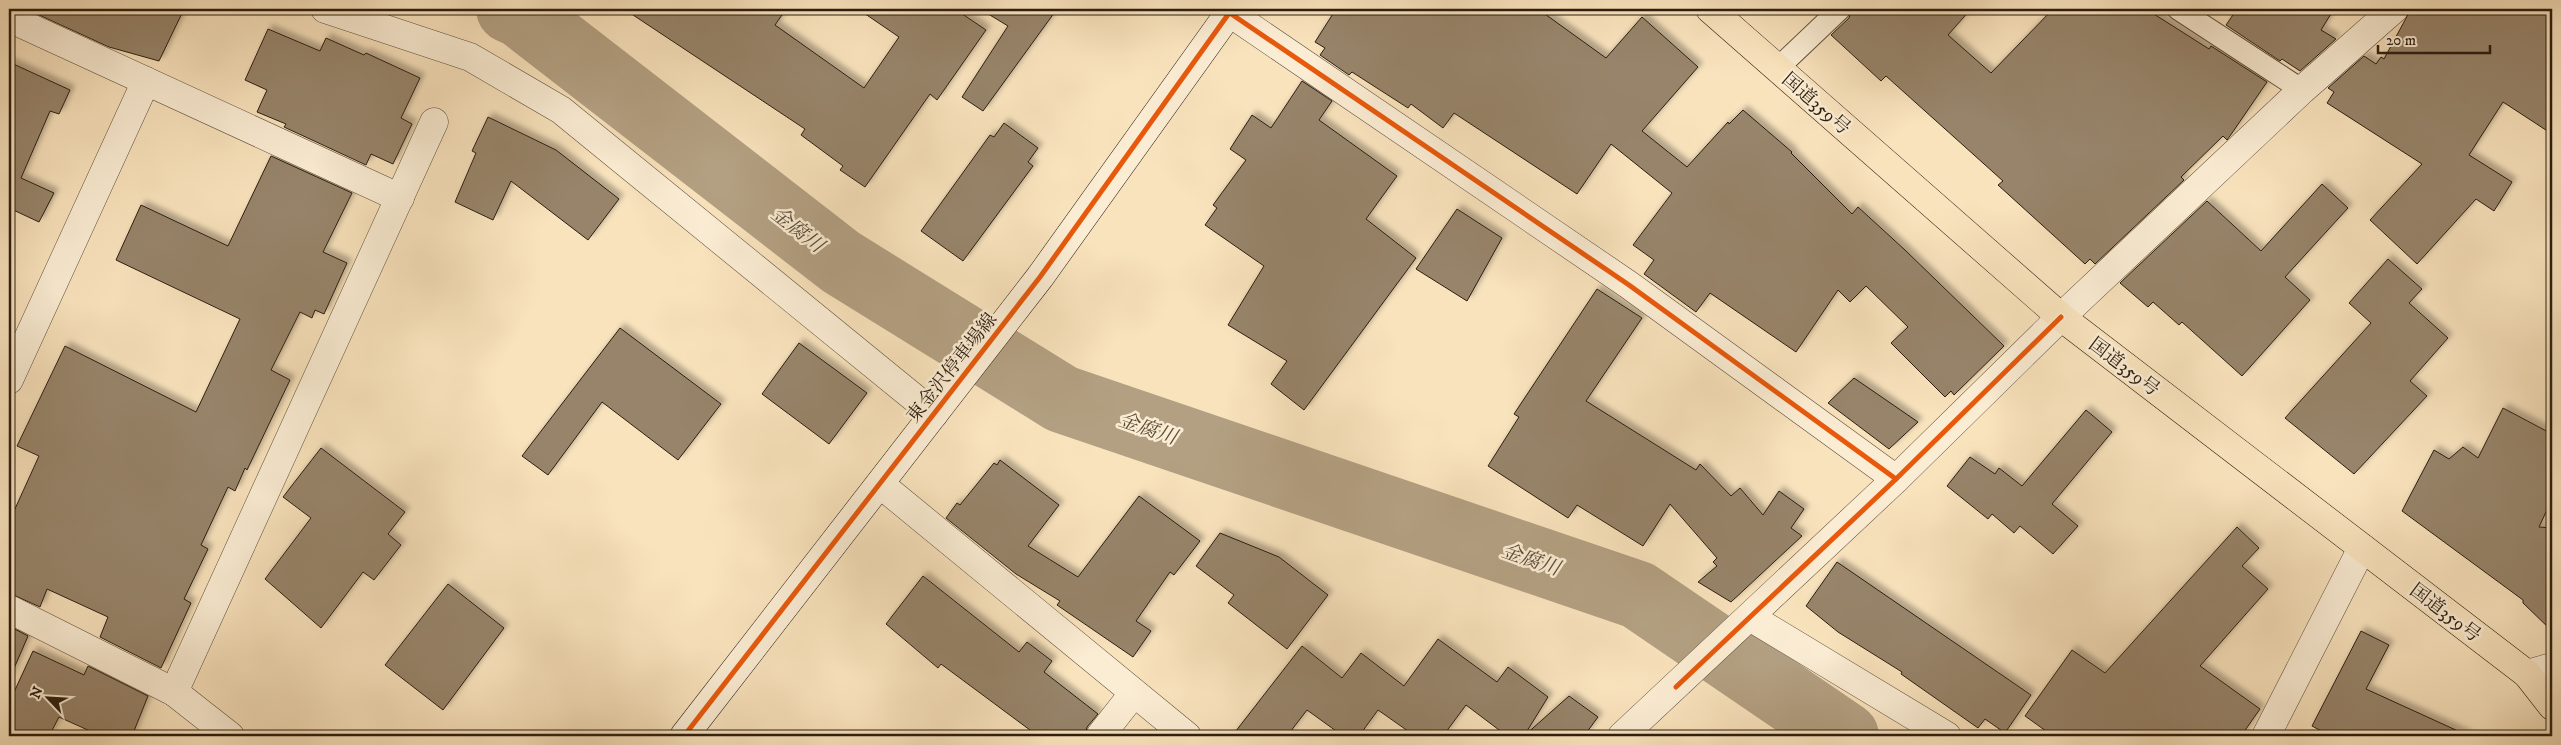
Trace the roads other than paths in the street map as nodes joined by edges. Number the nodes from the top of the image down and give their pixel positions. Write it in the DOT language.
graph roads {
  1 [pos="325,9"];
  2 [pos="1710,9"];
  3 [pos="1840,9"];
  4 [pos="2178,9"];
  5 [pos="2394,9"];
  6 [pos="1228,10"];
  7 [pos="9,18"];
  8 [pos="1778,68"];
  9 [pos="146,81"];
  10 [pos="2302,90"];
  11 [pos="434,122"];
  12 [pos="400,198"];
  13 [pos="2061,317"];
  14 [pos="9,380"];
  15 [pos="941,405"];
  16 [pos="1896,479"];
  17 [pos="880,484"];
  18 [pos="2362,548"];
  19 [pos="9,609"];
  20 [pos="1746,621"];
  21 [pos="2540,671"];
  22 [pos="174,692"];
  23 [pos="1133,694"];
  24 [pos="2552,706"];
  25 [pos="230,736"];
  26 [pos="684,736"];
  27 [pos="1100,736"];
  28 [pos="1187,736"];
  29 [pos="1622,736"];
  30 [pos="1946,736"];
  31 [pos="2266,736"];
  1 -- 15 [label="street"];
  2 -- 8 [label="highway, 国道359号"];
  3 -- 8 [label="lane"];
  4 -- 10 [label="lane"];
  5 -- 10 [label="street"];
  6 -- 15 [label="street, 東金沢停車場線"];
  6 -- 16 [label="street"];
  7 -- 9 [label="street"];
  8 -- 13 [label="highway, 国道359号"];
  9 -- 12 [label="street"];
  9 -- 14 [label="street"];
  10 -- 13 [label="street"];
  11 -- 12 [label="street"];
  12 -- 22 [label="street"];
  13 -- 16 [label="street"];
  13 -- 18 [label="highway, 国道359号"];
  15 -- 17 [label="street, 東金沢停車場線"];
  16 -- 20 [label="street"];
  17 -- 23 [label="street"];
  17 -- 26 [label="street, 東金沢停車場線"];
  18 -- 21 [label="highway, 国道359号"];
  18 -- 31 [label="street"];
  19 -- 22 [label="street"];
  20 -- 29 [label="street"];
  20 -- 30 [label="street"];
  21 -- 24 [label="highway, 国道359号"];
  22 -- 25 [label="street"];
  23 -- 27 [label="street"];
  23 -- 28 [label="street"];
}
